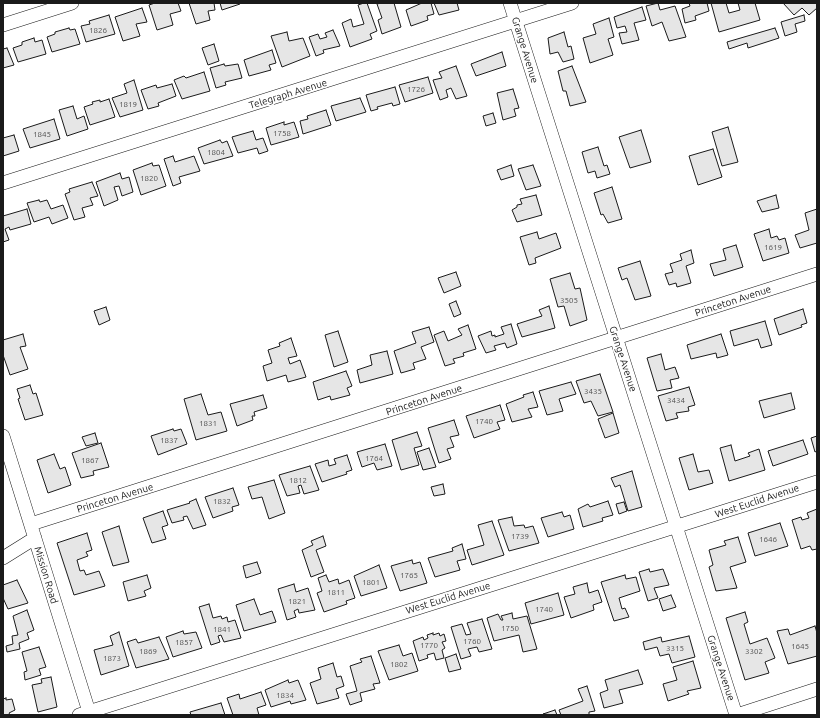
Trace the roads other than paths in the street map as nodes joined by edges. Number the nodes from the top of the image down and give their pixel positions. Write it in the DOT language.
graph roads {
  1 [pos="72,3"];
  2 [pos="510,3"];
  3 [pos="572,3"];
  4 [pos="516,21"];
  5 [pos="3,25"];
  6 [pos="3,183"];
  7 [pos="817,274"];
  8 [pos="617,338"];
  9 [pos="3,436"];
  10 [pos="817,482"];
  11 [pos="31,524"];
  12 [pos="676,527"];
  13 [pos="35,538"];
  14 [pos="3,558"];
  15 [pos="817,689"];
  16 [pos="86,714"];
  17 [pos="736,715"];
  1 -- 5 [label="street"];
  2 -- 4 [label="street, Grange Avenue"];
  3 -- 4 [label="street, Telegraph Avenue"];
  4 -- 6 [label="street, Telegraph Avenue"];
  4 -- 8 [label="street, Grange Avenue"];
  7 -- 8 [label="street, Princeton Avenue"];
  8 -- 11 [label="street, Princeton Avenue"];
  8 -- 12 [label="street, Grange Avenue"];
  9 -- 11 [label="street, Mission Road"];
  10 -- 12 [label="street, West Euclid Avenue"];
  11 -- 13 [label="street, Mission Road"];
  12 -- 16 [label="street, West Euclid Avenue"];
  12 -- 17 [label="street, Grange Avenue"];
  13 -- 14 [label="street"];
  13 -- 16 [label="street, Mission Road"];
  15 -- 17 [label="street"];
}
